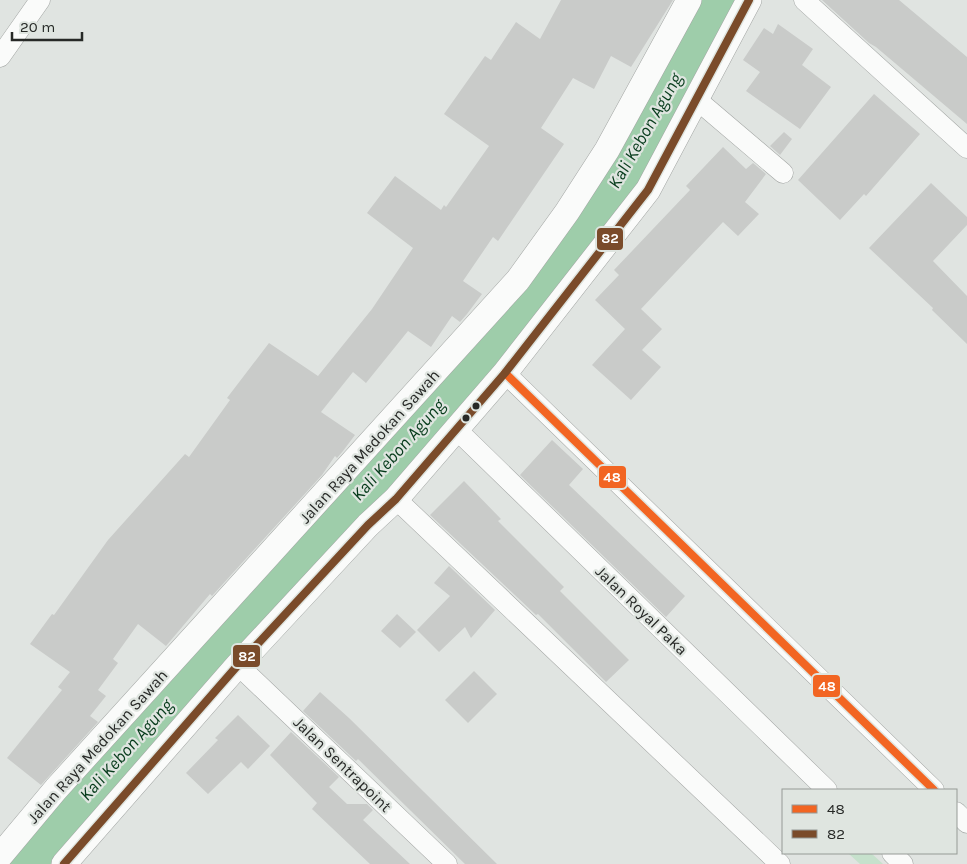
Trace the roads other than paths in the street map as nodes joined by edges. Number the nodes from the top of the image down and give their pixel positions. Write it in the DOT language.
graph roads {
  1 [pos="40,0"];
  2 [pos="689,0"];
  3 [pos="749,0"];
  4 [pos="804,0"];
  5 [pos="0,57"];
  6 [pos="696,99"];
  7 [pos="967,148"];
  8 [pos="783,172"];
  9 [pos="505,373"];
  10 [pos="456,429"];
  11 [pos="396,499"];
  12 [pos="238,665"];
  13 [pos="826,789"];
  14 [pos="933,789"];
  15 [pos="957,813"];
  16 [pos="967,823"];
  17 [pos="893,854"];
  18 [pos="0,856"];
  19 [pos="64,864"];
  20 [pos="447,864"];
  21 [pos="780,864"];
  22 [pos="903,864"];
  1 -- 5 [label="street"];
  2 -- 18 [label="street, Jalan Raya Medokan Sawah"];
  3 -- 6 [label="street"];
  4 -- 7 [label="street"];
  6 -- 8 [label="street"];
  6 -- 9 [label="street"];
  9 -- 10 [label="street"];
  9 -- 14 [label="street"];
  10 -- 11 [label="street"];
  10 -- 13 [label="street, Jalan Royal Paka"];
  11 -- 12 [label="street"];
  11 -- 21 [label="street"];
  12 -- 19 [label="street"];
  12 -- 20 [label="street, Jalan Sentrapoint"];
  15 -- 16 [label="street"];
  17 -- 22 [label="street"];
}
